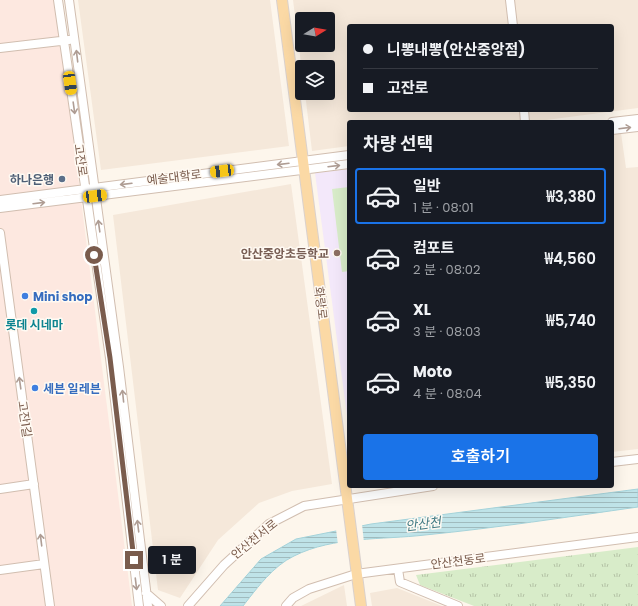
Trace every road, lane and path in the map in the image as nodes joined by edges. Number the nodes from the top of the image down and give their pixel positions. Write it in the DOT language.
graph roads {
  1 [pos="58,0"];
  2 [pos="69,0"];
  3 [pos="282,0"];
  4 [pos="510,0"];
  5 [pos="513,24"];
  6 [pos="74,39"];
  7 [pos="64,40"];
  8 [pos="0,48"];
  9 [pos="638,119"];
  10 [pos="614,122"];
  11 [pos="638,127"];
  12 [pos="614,130"];
  13 [pos="347,155"];
  14 [pos="347,164"];
  15 [pos="303,165"];
  16 [pos="95,192"];
  17 [pos="85,193"];
  18 [pos="0,200"];
  19 [pos="0,208"];
  20 [pos="0,233"];
  21 [pos="2,262"];
  22 [pos="638,459"];
  23 [pos="614,462"];
  24 [pos="34,484"];
  25 [pos="419,488"];
  26 [pos="0,489"];
  27 [pos="346,499"];
  28 [pos="638,537"];
  29 [pos="44,564"];
  30 [pos="398,569"];
  31 [pos="0,570"];
  32 [pos="356,574"];
  33 [pos="146,593"];
  34 [pos="50,606"];
  35 [pos="139,606"];
  36 [pos="148,606"];
  37 [pos="161,606"];
  38 [pos="188,606"];
  39 [pos="286,606"];
  40 [pos="361,606"];
  41 [pos="458,606"];
  1 -- 7 [label="street, 고잔로"];
  2 -- 6 [label="street, 고잔로"];
  3 -- 15 [label="main road, 화랑로"];
  4 -- 5 [label="street"];
  6 -- 7 [label="street"];
  16 -- 6 [label="street, 고잔로, one-way"];
  7 -- 8 [label="street"];
  7 -- 17 [label="street, 고잔로, one-way"];
  9 -- 10 [label="street"];
  12 -- 11 [label="street, one-way"];
  13 -- 15 [label="street, 예술대학로"];
  15 -- 14 [label="street, 예술대학로, one-way"];
  15 -- 16 [label="street, 예술대학로"];
  15 -- 27 [label="main road, 화랑로"];
  16 -- 17 [label="street, 예술대학로"];
  33 -- 16 [label="street, 고잔로, one-way"];
  17 -- 18 [label="street, 예술대학로"];
  19 -- 17 [label="street, 예술대학로, one-way"];
  17 -- 35 [label="street, 고잔로, one-way"];
  20 -- 21 [label="street, 고잔1길"];
  24 -- 21 [label="street, 고잔1길, one-way"];
  22 -- 23 [label="street"];
  24 -- 26 [label="street"];
  29 -- 24 [label="street, 고잔1길, one-way"];
  25 -- 27 [label="street, 안산천서로"];
  27 -- 32 [label="main road, 화랑로"];
  27 -- 38 [label="street, 안산천서로"];
  28 -- 30 [label="street, 안산천동로"];
  29 -- 31 [label="street"];
  29 -- 34 [label="street, 고잔1길"];
  30 -- 32 [label="street, 안산천동로"];
  30 -- 41 [label="street"];
  32 -- 39 [label="street, 안산천동로"];
  32 -- 40 [label="main road, 화랑로"];
  33 -- 36 [label="street, 고잔로"];
  33 -- 37 [label="street"];
}
